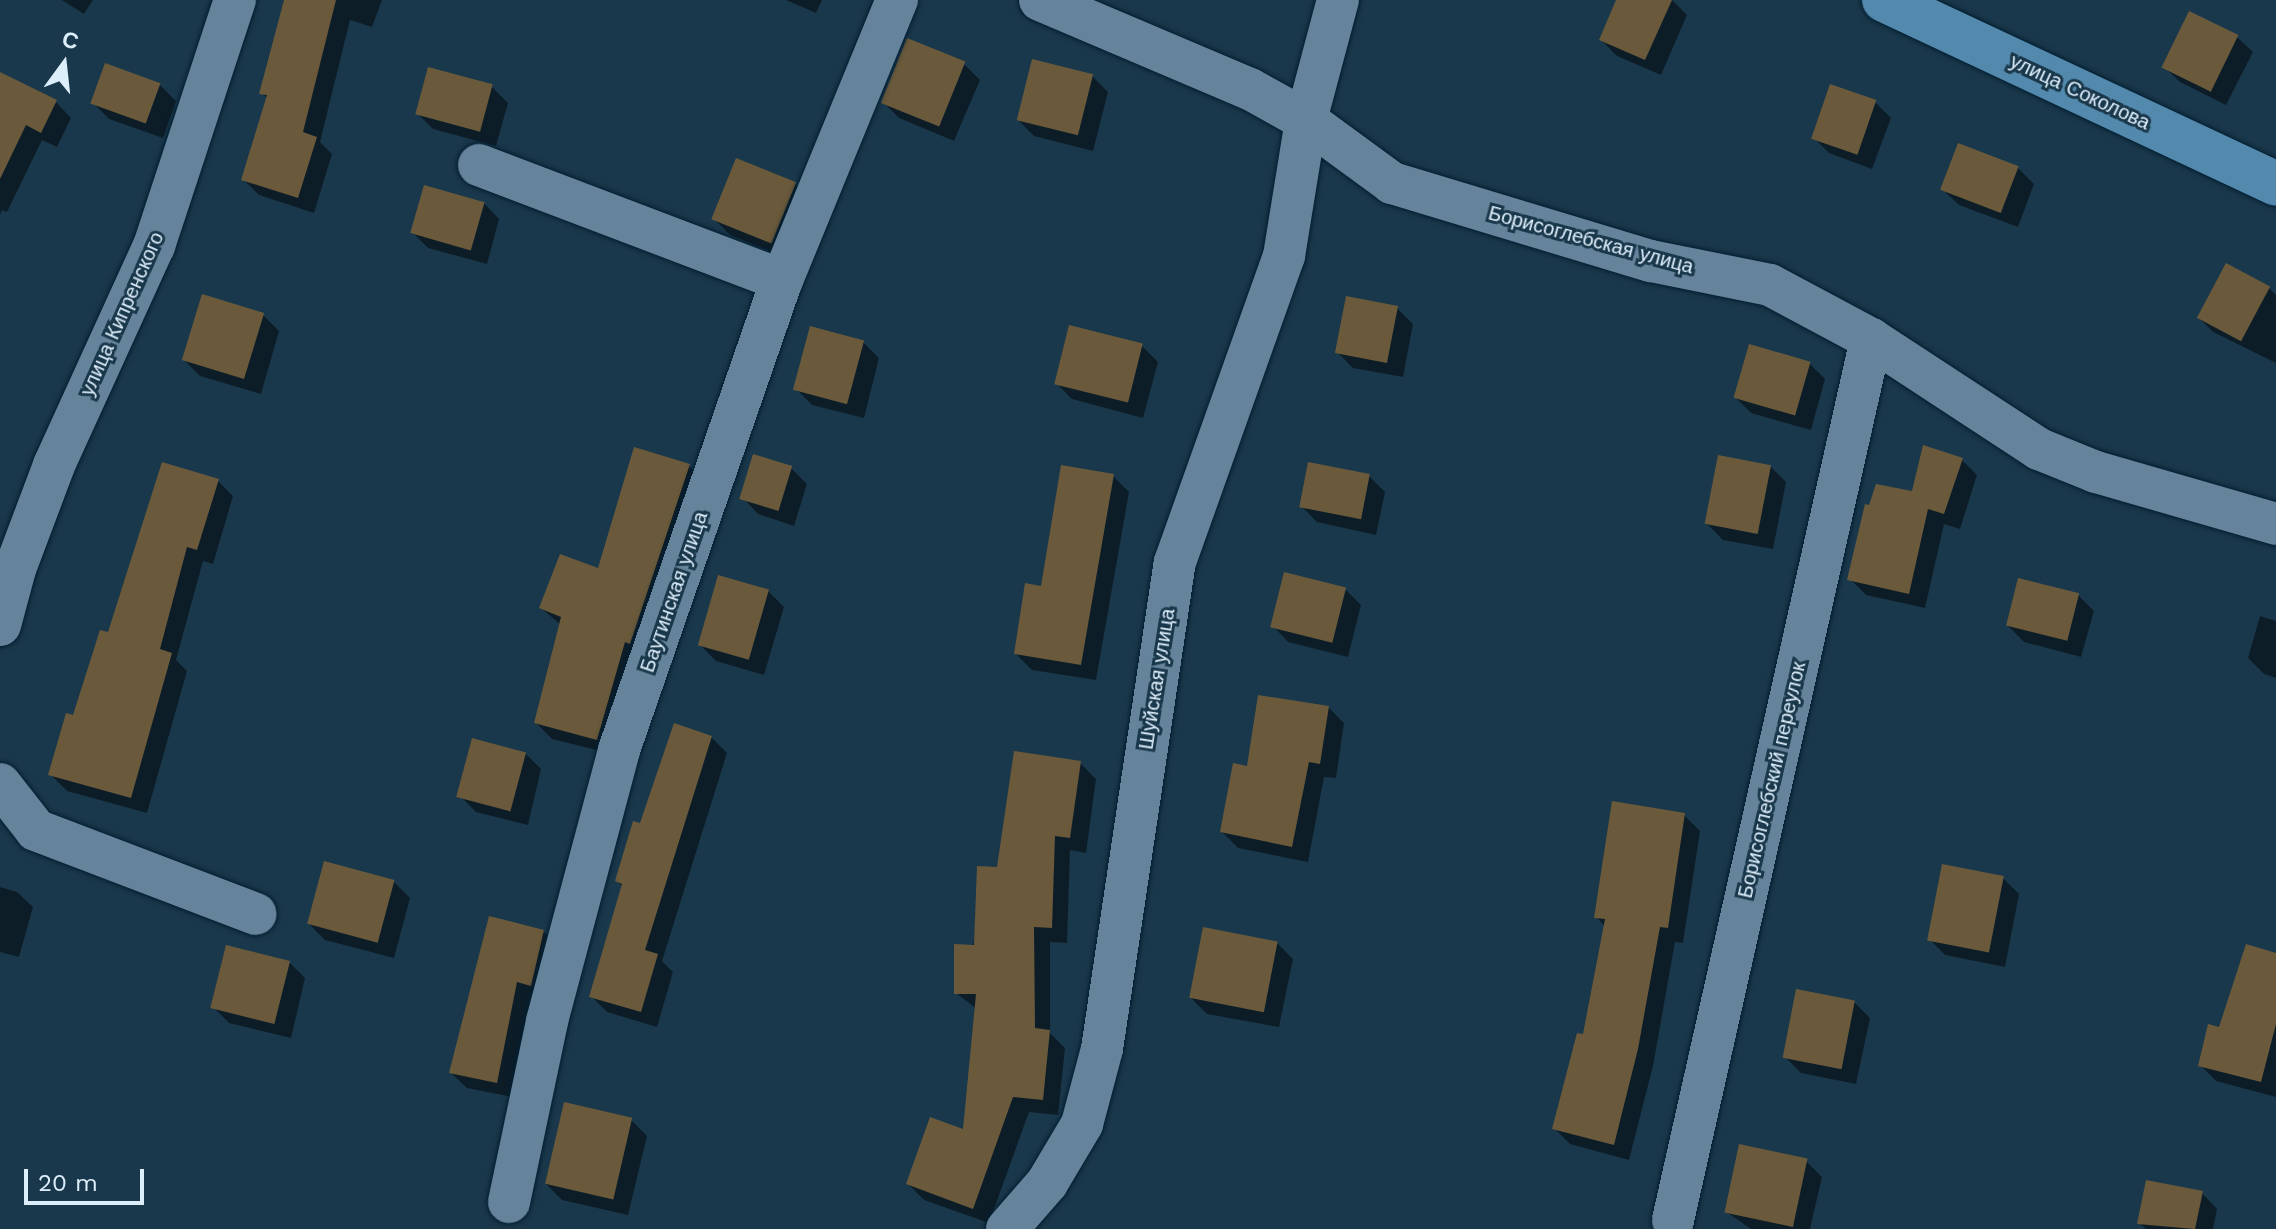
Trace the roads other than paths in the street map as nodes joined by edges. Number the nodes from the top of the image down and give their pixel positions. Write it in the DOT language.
graph roads {
  1 [pos="235,0"];
  2 [pos="897,0"];
  3 [pos="1040,0"];
  4 [pos="1338,0"];
  5 [pos="1884,0"];
  6 [pos="1306,120"];
  7 [pos="479,165"];
  8 [pos="2276,184"];
  9 [pos="782,280"];
  10 [pos="1871,339"];
  11 [pos="2276,524"];
  12 [pos="0,625"];
  13 [pos="0,784"];
  14 [pos="256,914"];
  15 [pos="509,1202"];
  16 [pos="1673,1220"];
  17 [pos="1007,1229"];
  1 -- 12 [label="street, улица Кипренского"];
  2 -- 9 [label="street, Баутинская улица"];
  3 -- 6 [label="street, Борисоглебская улица"];
  4 -- 6 [label="street, Шуйская улица"];
  5 -- 8 [label="main road, улица Соколова"];
  6 -- 10 [label="street, Борисоглебская улица"];
  6 -- 17 [label="street, Шуйская улица"];
  7 -- 9 [label="street"];
  9 -- 15 [label="street, Баутинская улица"];
  10 -- 11 [label="street, Борисоглебская улица"];
  10 -- 16 [label="street, Борисоглебский переулок"];
  13 -- 14 [label="street"];
}
